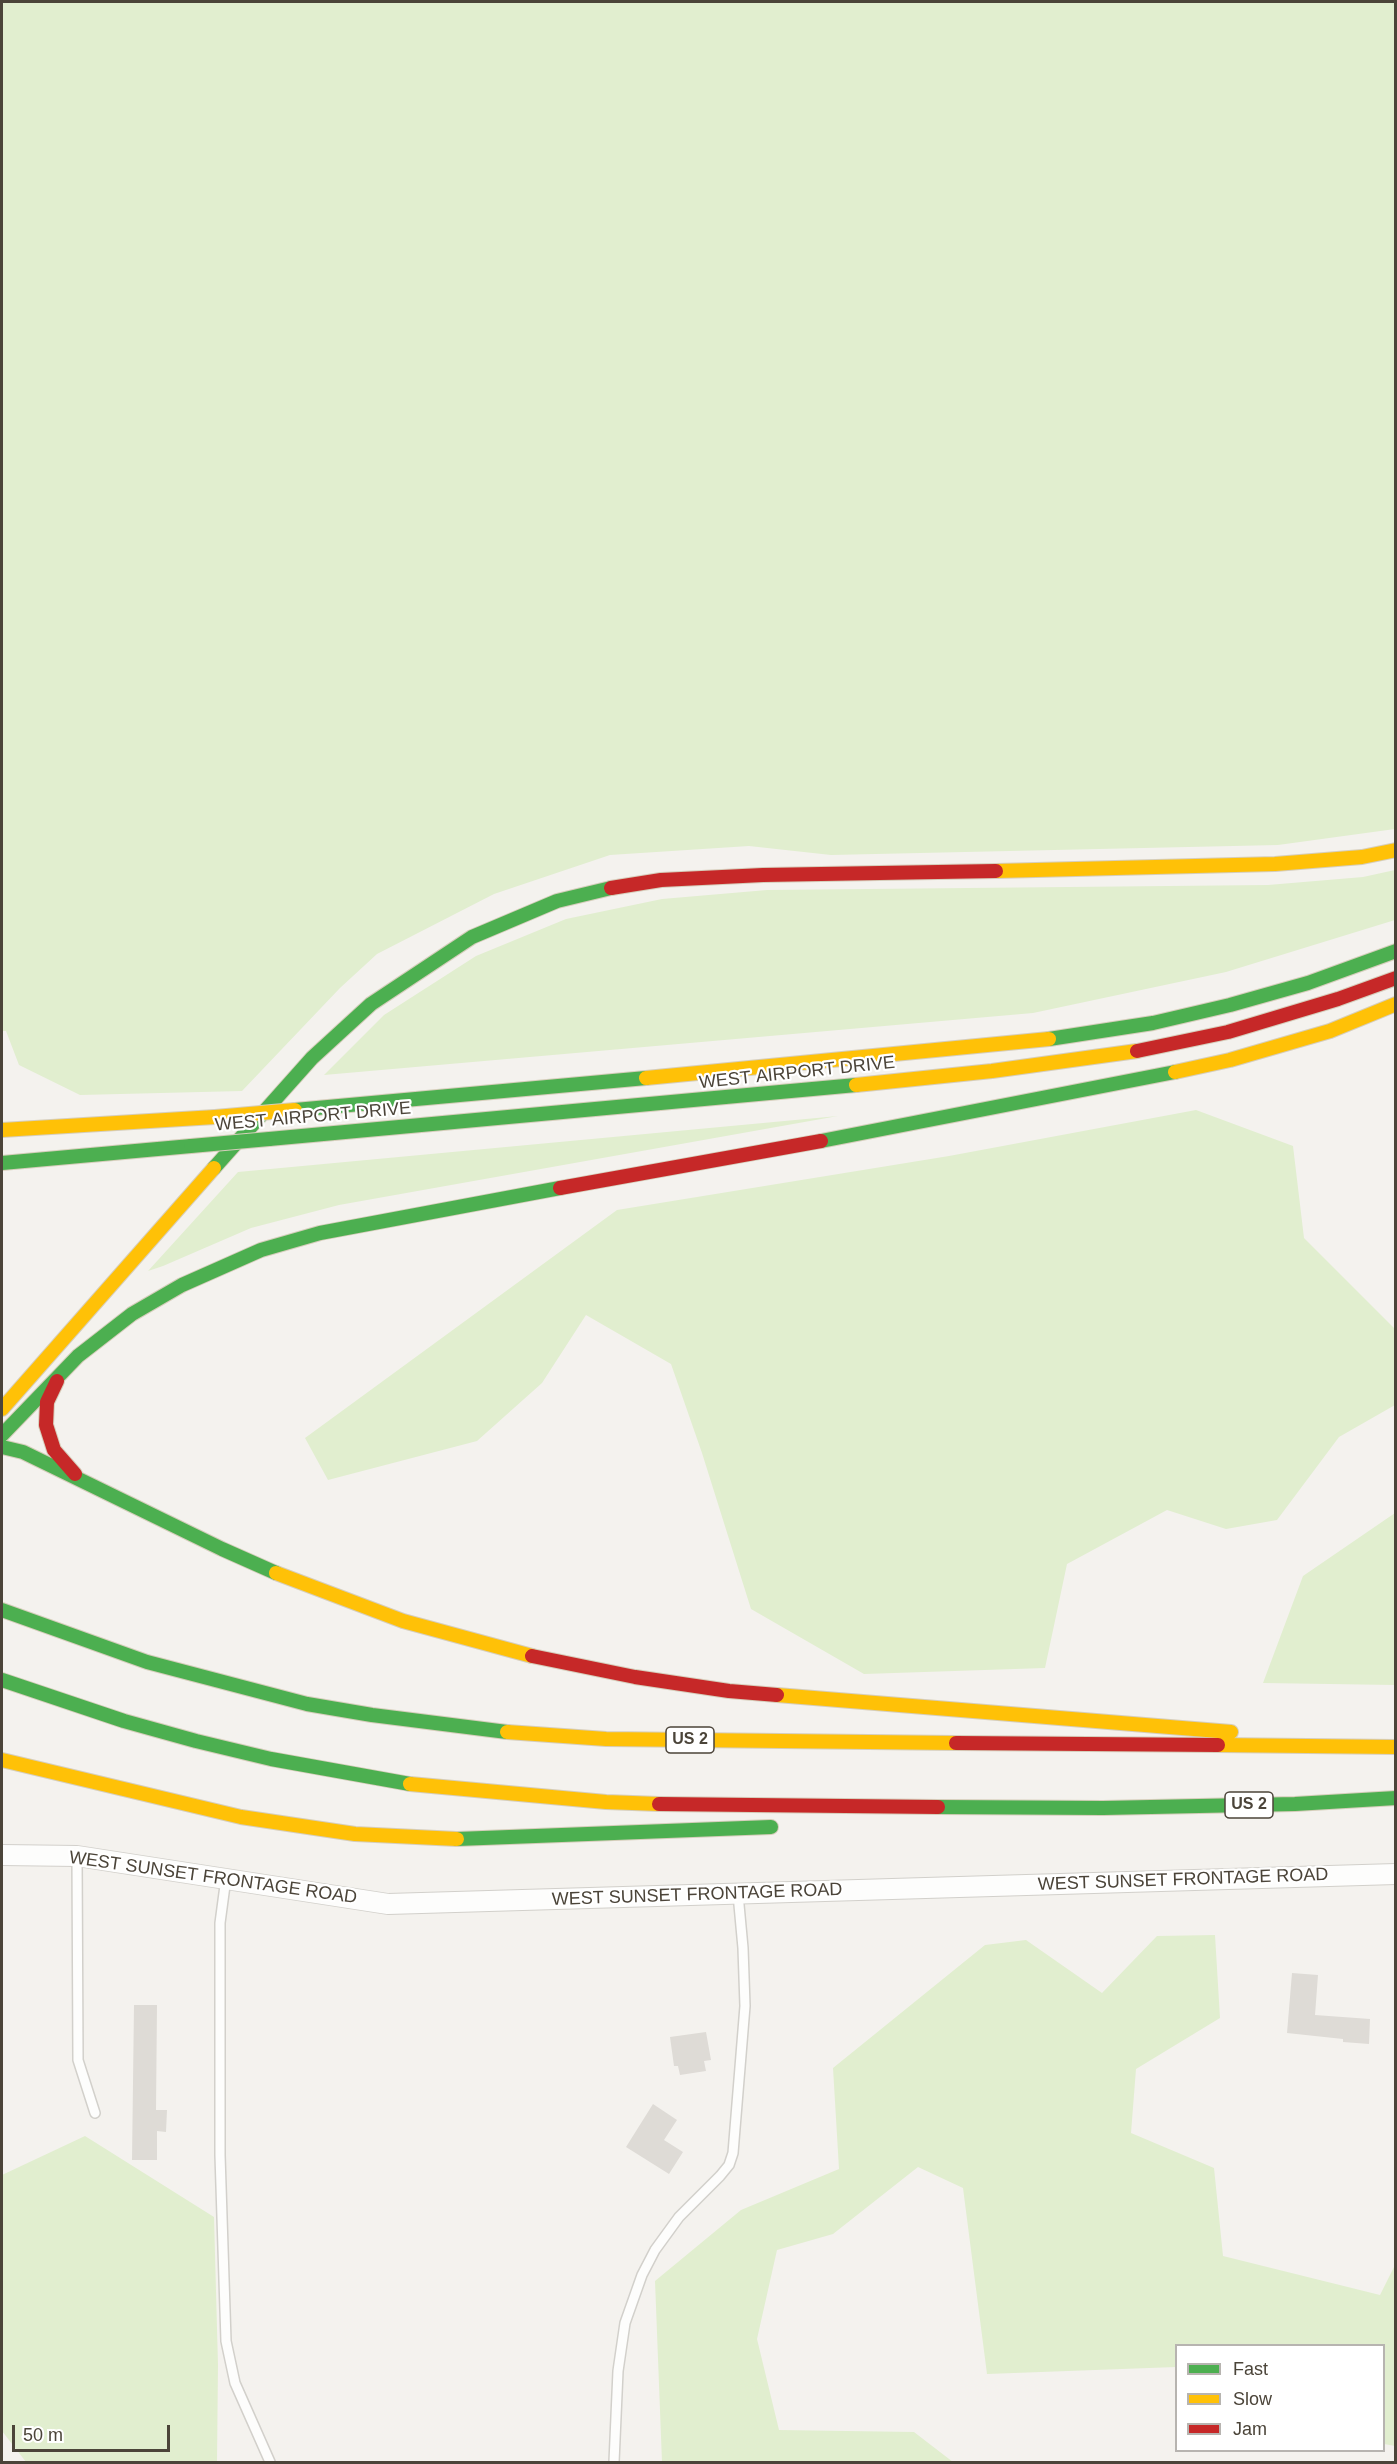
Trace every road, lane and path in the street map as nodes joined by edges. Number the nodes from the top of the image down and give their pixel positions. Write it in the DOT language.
graph roads {
  1 [pos="1395,850"];
  2 [pos="1395,951"];
  3 [pos="1395,978"];
  4 [pos="1395,1004"];
  5 [pos="2,1130"];
  6 [pos="2,1163"];
  7 [pos="62,1371"];
  8 [pos="2,1409"];
  9 [pos="2,1435"];
  10 [pos="2,1447"];
  11 [pos="92,1486"];
  12 [pos="2,1610"];
  13 [pos="2,1680"];
  14 [pos="1395,1746"];
  15 [pos="2,1760"];
  16 [pos="1395,1798"];
  17 [pos="1103,1808"];
  18 [pos="893,1821"];
  19 [pos="788,1826"];
  20 [pos="2,1855"];
  21 [pos="76,1856"];
  22 [pos="1395,1874"];
  23 [pos="226,1878"];
  24 [pos="738,1894"];
  25 [pos="95,2112"];
  26 [pos="270,2463"];
  27 [pos="614,2463"];
  1 -- 8 [label="main road"];
  2 -- 5 [label="main road, WEST AIRPORT DRIVE, bridge"];
  3 -- 6 [label="main road, WEST AIRPORT DRIVE, bridge"];
  4 -- 7 [label="main road"];
  7 -- 9 [label="main road"];
  7 -- 11 [label="main road"];
  10 -- 11 [label="main road"];
  11 -- 14 [label="main road"];
  12 -- 14 [label="main road, US 2"];
  13 -- 17 [label="main road, US 2"];
  15 -- 19 [label="main road"];
  16 -- 17 [label="main road, US 2"];
  17 -- 18 [label="main road"];
  20 -- 21 [label="street, WEST SUNSET FRONTAGE ROAD"];
  21 -- 23 [label="street, WEST SUNSET FRONTAGE ROAD"];
  21 -- 25 [label="lane"];
  22 -- 24 [label="street, WEST SUNSET FRONTAGE ROAD"];
  23 -- 24 [label="street, WEST SUNSET FRONTAGE ROAD"];
  23 -- 26 [label="lane"];
  24 -- 27 [label="lane"];
}
